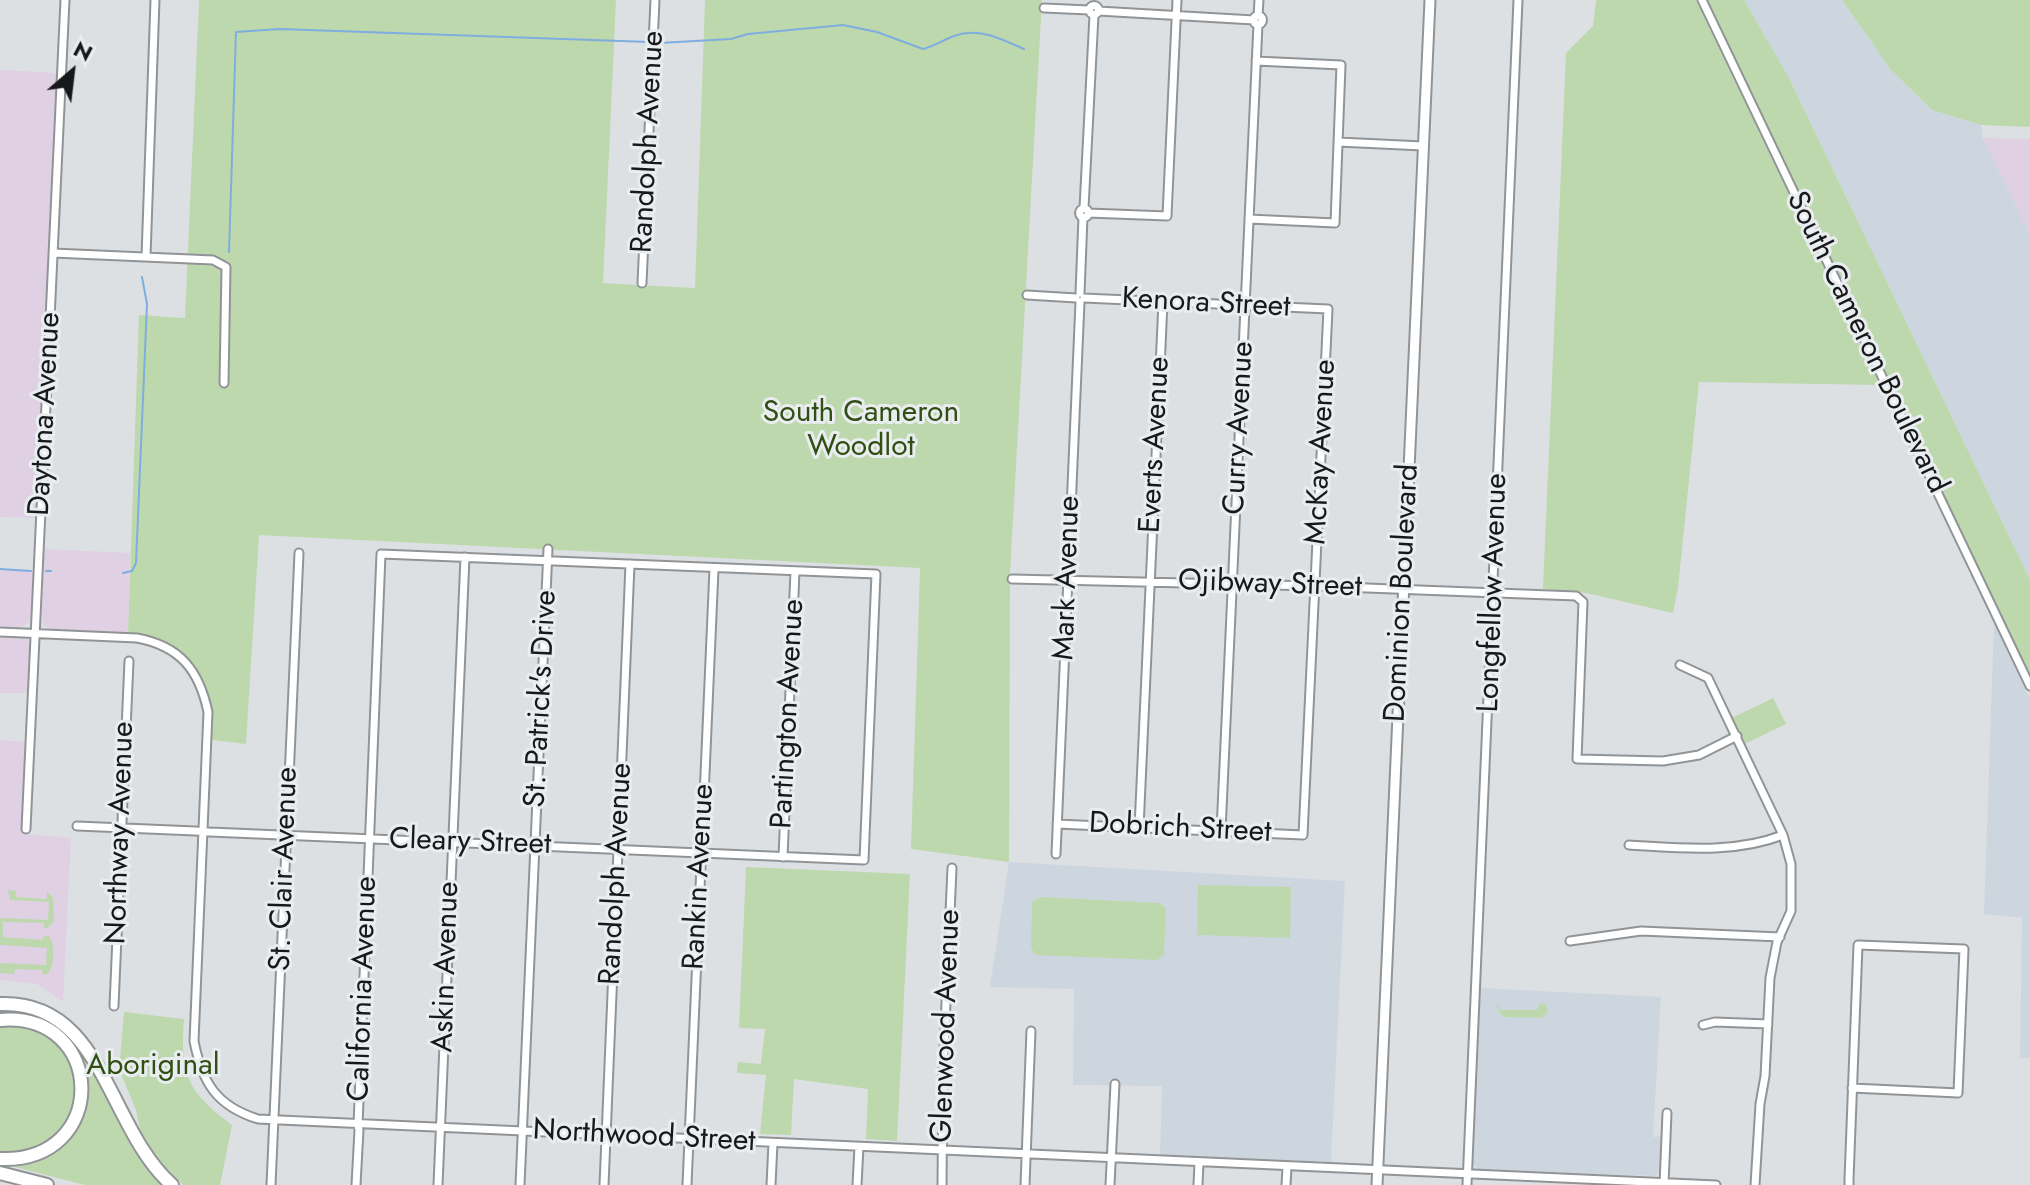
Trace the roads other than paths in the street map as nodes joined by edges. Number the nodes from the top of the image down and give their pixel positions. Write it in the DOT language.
graph roads {
  1 [pos="65,0"];
  2 [pos="155,0"];
  3 [pos="655,0"];
  4 [pos="1177,0"];
  5 [pos="1259,0"];
  6 [pos="1430,0"];
  7 [pos="1518,0"];
  8 [pos="1702,0"];
  9 [pos="1044,8"];
  10 [pos="1094,8"];
  11 [pos="1177,15"];
  12 [pos="1257,20"];
  13 [pos="1256,61"];
  14 [pos="1338,142"];
  15 [pos="1423,146"];
  16 [pos="1085,213"];
  17 [pos="1249,219"];
  18 [pos="53,253"];
  19 [pos="146,257"];
  20 [pos="642,283"];
  21 [pos="1027,295"];
  22 [pos="1080,298"];
  23 [pos="1163,302"];
  24 [pos="1245,305"];
  25 [pos="1328,309"];
  26 [pos="224,383"];
  27 [pos="548,549"];
  28 [pos="299,553"];
  29 [pos="465,557"];
  30 [pos="548,560"];
  31 [pos="630,564"];
  32 [pos="714,569"];
  33 [pos="795,571"];
  34 [pos="1012,579"];
  35 [pos="1067,580"];
  36 [pos="1150,582"];
  37 [pos="1233,583"];
  38 [pos="1315,586"];
  39 [pos="1404,590"];
  40 [pos="1494,594"];
  41 [pos="0,632"];
  42 [pos="36,633"];
  43 [pos="129,661"];
  44 [pos="1680,665"];
  45 [pos="2030,686"];
  46 [pos="1737,736"];
  47 [pos="1057,824"];
  48 [pos="77,826"];
  49 [pos="121,828"];
  50 [pos="1139,828"];
  51 [pos="26,829"];
  52 [pos="1221,831"];
  53 [pos="203,832"];
  54 [pos="286,835"];
  55 [pos="1303,835"];
  56 [pos="1783,835"];
  57 [pos="370,839"];
  58 [pos="452,843"];
  59 [pos="1629,845"];
  60 [pos="535,846"];
  61 [pos="617,850"];
  62 [pos="702,853"];
  63 [pos="1056,854"];
  64 [pos="783,857"];
  65 [pos="952,868"];
  66 [pos="1780,937"];
  67 [pos="1570,941"];
  68 [pos="1,1004"];
  69 [pos="114,1006"];
  70 [pos="0,1020"];
  71 [pos="1768,1024"];
  72 [pos="1703,1025"];
  73 [pos="1031,1031"];
  74 [pos="1115,1084"];
  75 [pos="1852,1088"];
  76 [pos="1667,1113"];
  77 [pos="274,1122"];
  78 [pos="358,1125"];
  79 [pos="440,1128"];
  80 [pos="523,1132"];
  81 [pos="606,1136"];
  82 [pos="689,1139"];
  83 [pos="773,1143"];
  84 [pos="859,1147"];
  85 [pos="944,1151"];
  86 [pos="1025,1153"];
  87 [pos="0,1159"];
  88 [pos="1112,1159"];
  89 [pos="1199,1163"];
  90 [pos="1287,1167"];
  91 [pos="1378,1171"];
  92 [pos="0,1173"];
  93 [pos="1468,1175"];
  94 [pos="1557,1182"];
  95 [pos="1664,1184"];
  96 [pos="47,1185"];
  97 [pos="172,1185"];
  98 [pos="271,1185"];
  99 [pos="356,1185"];
  100 [pos="438,1185"];
  101 [pos="520,1185"];
  102 [pos="604,1185"];
  103 [pos="687,1185"];
  104 [pos="771,1185"];
  105 [pos="857,1185"];
  106 [pos="942,1185"];
  107 [pos="1025,1185"];
  108 [pos="1110,1185"];
  109 [pos="1198,1185"];
  110 [pos="1286,1185"];
  111 [pos="1377,1185"];
  112 [pos="1467,1185"];
  113 [pos="1716,1185"];
  114 [pos="1755,1185"];
  115 [pos="1849,1185"];
  1 -- 18 [label="street, Daytona Avenue"];
  2 -- 19 [label="street"];
  3 -- 20 [label="street, Randolph Avenue"];
  4 -- 11 [label="street"];
  5 -- 12 [label="street, Curry Avenue"];
  6 -- 15 [label="street, Dominion Boulevard"];
  7 -- 40 [label="street, Longfellow Avenue"];
  8 -- 45 [label="street, South Cameron Boulevard"];
  9 -- 10 [label="street"];
  10 -- 11 [label="street"];
  10 -- 16 [label="street, Mark Avenue"];
  11 -- 12 [label="street"];
  11 -- 16 [label="street"];
  12 -- 13 [label="street, Curry Avenue"];
  13 -- 14 [label="street"];
  13 -- 17 [label="street, Curry Avenue"];
  14 -- 15 [label="street"];
  14 -- 17 [label="street"];
  15 -- 39 [label="street, Dominion Boulevard"];
  16 -- 22 [label="street, Mark Avenue"];
  17 -- 24 [label="street, Curry Avenue"];
  18 -- 19 [label="street"];
  18 -- 42 [label="street, Daytona Avenue"];
  19 -- 26 [label="street"];
  21 -- 22 [label="street, Kenora Street"];
  22 -- 23 [label="street, Kenora Street"];
  22 -- 35 [label="street, Mark Avenue"];
  23 -- 24 [label="street, Kenora Street"];
  23 -- 36 [label="street, Everts Avenue"];
  24 -- 25 [label="street, Kenora Street"];
  24 -- 37 [label="street, Curry Avenue"];
  25 -- 38 [label="street, McKay Avenue"];
  27 -- 30 [label="street, St. Patrick's Drive"];
  28 -- 54 [label="street, St. Clair Avenue"];
  29 -- 30 [label="street"];
  29 -- 57 [label="street, California Avenue"];
  29 -- 58 [label="street, Askin Avenue"];
  30 -- 31 [label="street"];
  30 -- 60 [label="street, St. Patrick's Drive"];
  31 -- 32 [label="street"];
  31 -- 61 [label="street, Randolph Avenue"];
  32 -- 33 [label="street"];
  32 -- 62 [label="street, Rankin Avenue"];
  33 -- 64 [label="street, Partington Avenue"];
  33 -- 64 [label="street, Cleary Street"];
  34 -- 35 [label="street, Ojibway Street"];
  35 -- 36 [label="street, Ojibway Street"];
  35 -- 47 [label="street, Mark Avenue"];
  36 -- 37 [label="street, Ojibway Street"];
  36 -- 50 [label="street, Everts Avenue"];
  37 -- 38 [label="street, Ojibway Street"];
  37 -- 52 [label="street, Curry Avenue"];
  38 -- 39 [label="street, Ojibway Street"];
  38 -- 55 [label="street, McKay Avenue"];
  39 -- 40 [label="street, Ojibway Street"];
  39 -- 91 [label="street, Dominion Boulevard"];
  40 -- 46 [label="street, Ojibway Street"];
  40 -- 93 [label="street, Longfellow Avenue"];
  41 -- 42 [label="street, Northwood Street"];
  42 -- 51 [label="street, Daytona Avenue"];
  42 -- 53 [label="street, Northwood Street"];
  43 -- 49 [label="street, Northway Avenue"];
  44 -- 46 [label="street"];
  46 -- 56 [label="street"];
  47 -- 50 [label="street, Dobrich Street"];
  47 -- 63 [label="street, Mark Avenue"];
  48 -- 49 [label="street, Cleary Street"];
  49 -- 53 [label="street, Cleary Street"];
  49 -- 69 [label="street, Northway Avenue"];
  50 -- 52 [label="street, Dobrich Street"];
  52 -- 55 [label="street, Dobrich Street"];
  53 -- 54 [label="street, Cleary Street"];
  53 -- 77 [label="street, Northwood Street"];
  54 -- 57 [label="street, Cleary Street"];
  54 -- 77 [label="street, St. Clair Avenue"];
  56 -- 59 [label="street"];
  56 -- 66 [label="street"];
  57 -- 58 [label="street, Cleary Street"];
  57 -- 78 [label="street, California Avenue"];
  58 -- 60 [label="street, Cleary Street"];
  58 -- 79 [label="street, Askin Avenue"];
  60 -- 61 [label="street, Cleary Street"];
  60 -- 80 [label="street, St. Patrick's Drive"];
  61 -- 62 [label="street, Cleary Street"];
  61 -- 81 [label="street, Randolph Avenue"];
  62 -- 64 [label="street, Cleary Street"];
  62 -- 82 [label="street, Rankin Avenue"];
  65 -- 85 [label="street, Glenwood Avenue"];
  66 -- 67 [label="street"];
  66 -- 71 [label="street"];
  68 -- 97 [label="highway"];
  70 -- 87 [label="highway"];
  71 -- 72 [label="street"];
  71 -- 114 [label="street"];
  73 -- 86 [label="street"];
  74 -- 88 [label="street"];
  75 -- 75 [label="street"];
  75 -- 115 [label="street"];
  76 -- 95 [label="street"];
  77 -- 78 [label="street, Northwood Street"];
  77 -- 98 [label="street, St. Clair Avenue"];
  78 -- 79 [label="street, Northwood Street"];
  78 -- 99 [label="street, California Avenue"];
  79 -- 80 [label="street, Northwood Street"];
  79 -- 100 [label="street, Askin Avenue"];
  80 -- 81 [label="street, Northwood Street"];
  80 -- 101 [label="street, St. Patrick's Drive"];
  81 -- 82 [label="street, Northwood Street"];
  81 -- 102 [label="street, Randolph Avenue"];
  82 -- 83 [label="street, Northwood Street"];
  82 -- 103 [label="street, Rankin Avenue"];
  83 -- 84 [label="street, Northwood Street"];
  83 -- 104 [label="street"];
  84 -- 85 [label="street, Northwood Street"];
  84 -- 105 [label="street"];
  85 -- 86 [label="street, Northwood Street"];
  85 -- 106 [label="street, Glenwood Avenue"];
  86 -- 88 [label="street, Northwood Street"];
  86 -- 107 [label="street"];
  88 -- 89 [label="street, Northwood Street"];
  88 -- 108 [label="street"];
  89 -- 90 [label="street, Northwood Street"];
  89 -- 109 [label="street"];
  90 -- 91 [label="street, Northwood Street"];
  90 -- 110 [label="street"];
  91 -- 93 [label="street, Northwood Street"];
  91 -- 111 [label="street, Dominion Boulevard"];
  92 -- 96 [label="highway"];
  93 -- 94 [label="street, Northwood Street"];
  93 -- 112 [label="street, Longfellow Avenue"];
  94 -- 95 [label="street, Northwood Street"];
  95 -- 113 [label="street, Northwood Street"];
}
